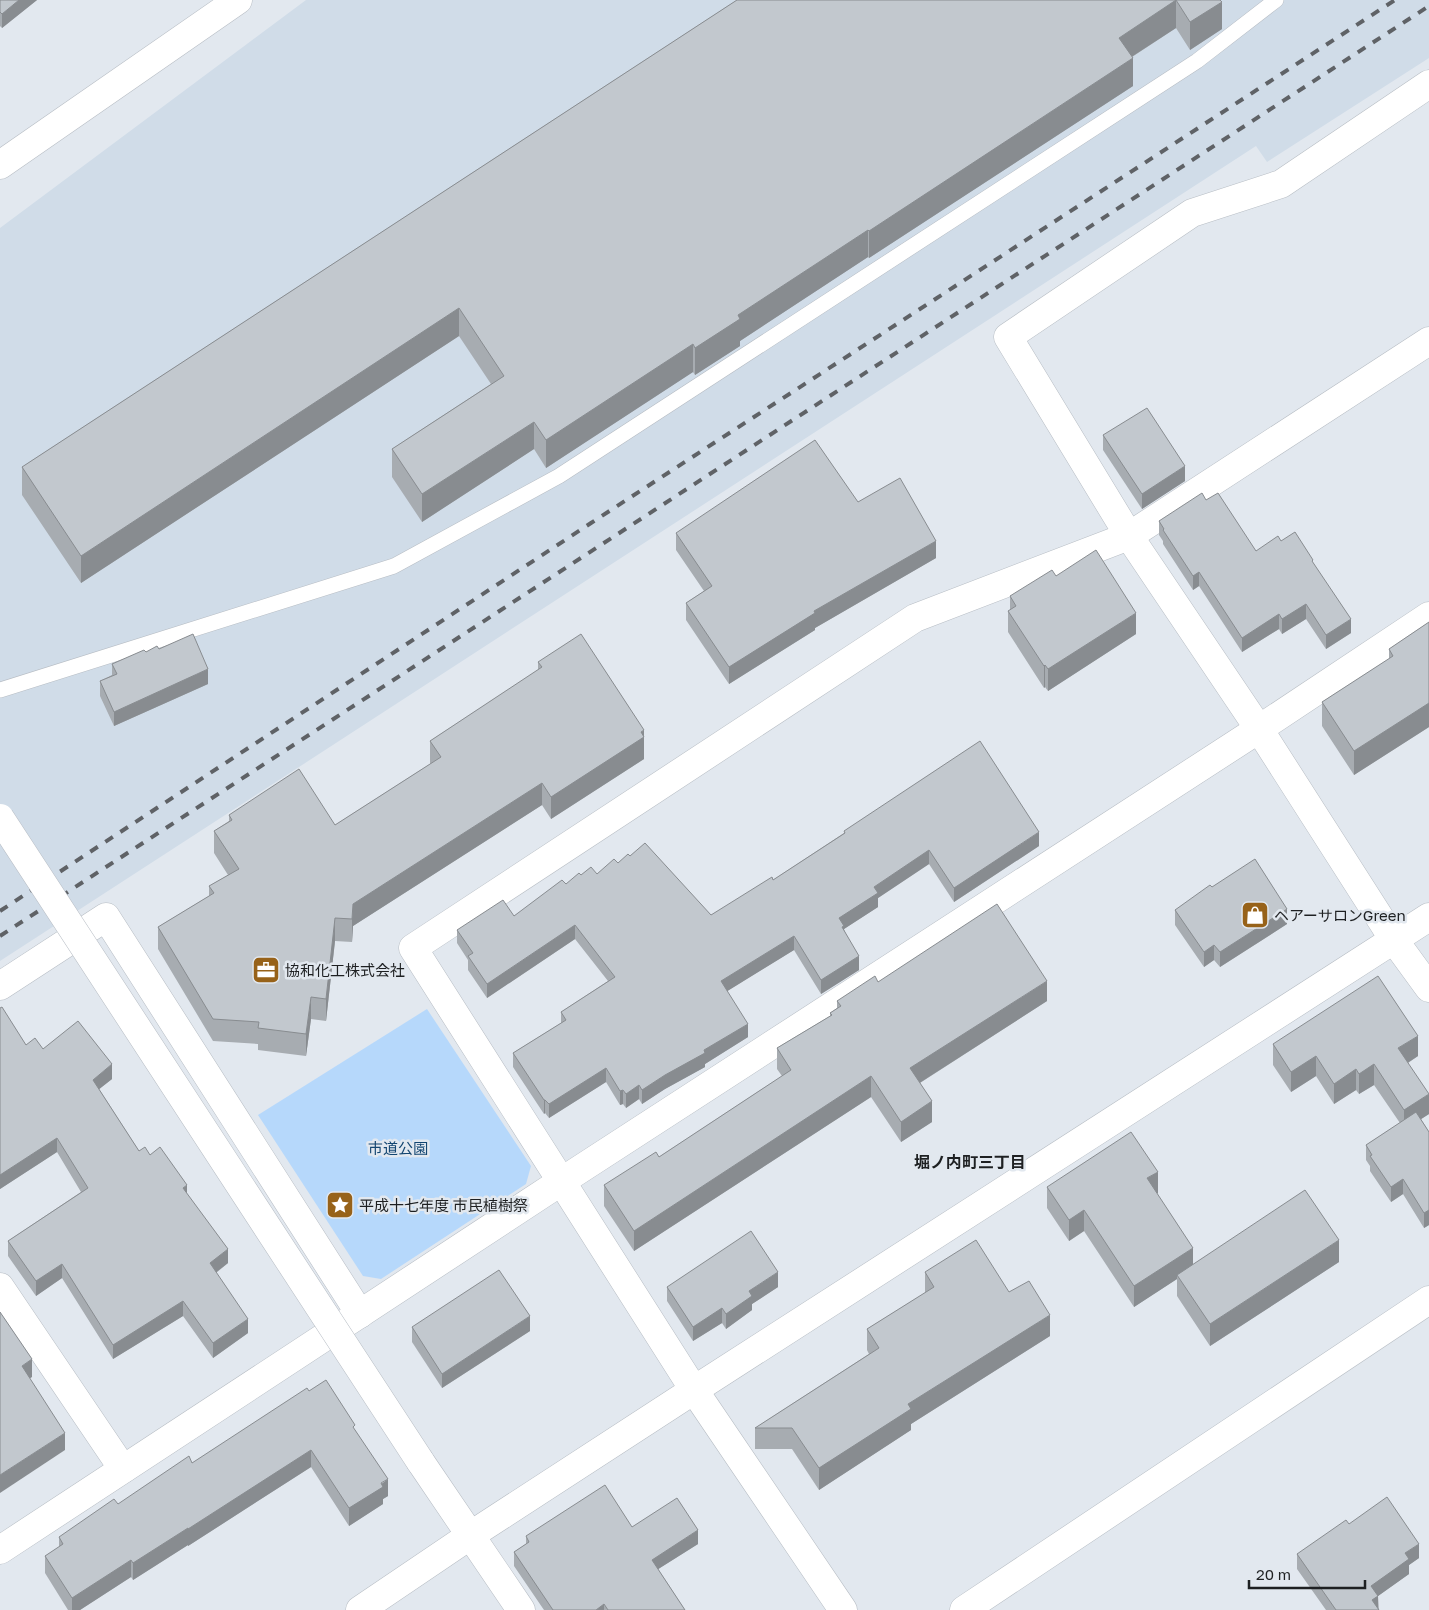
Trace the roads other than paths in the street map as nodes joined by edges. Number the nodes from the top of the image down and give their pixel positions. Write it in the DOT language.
graph roads {
  1 [pos="238,0"];
  2 [pos="1276,0"];
  3 [pos="1429,84"];
  4 [pos="0,165"];
  5 [pos="1429,341"];
  6 [pos="1129,536"];
  7 [pos="1429,616"];
  8 [pos="0,690"];
  9 [pos="1258,729"];
  10 [pos="0,818"];
  11 [pos="1429,918"];
  12 [pos="1394,940"];
  13 [pos="0,986"];
  14 [pos="1429,988"];
  15 [pos="562,1181"];
  16 [pos="0,1288"];
  17 [pos="1429,1300"];
  18 [pos="360,1314"];
  19 [pos="694,1390"];
  20 [pos="123,1469"];
  21 [pos="472,1535"];
  22 [pos="0,1550"];
  23 [pos="360,1610"];
  24 [pos="521,1610"];
  25 [pos="843,1610"];
  26 [pos="964,1610"];
  1 -- 4 [label="street"];
  2 -- 8 [label="lane"];
  3 -- 6 [label="street"];
  5 -- 6 [label="street"];
  6 -- 9 [label="street"];
  6 -- 15 [label="street"];
  7 -- 9 [label="street"];
  9 -- 12 [label="street"];
  9 -- 15 [label="street"];
  10 -- 21 [label="street, bridge"];
  11 -- 12 [label="street"];
  12 -- 14 [label="street"];
  12 -- 19 [label="street"];
  13 -- 18 [label="street"];
  15 -- 18 [label="street"];
  15 -- 19 [label="street"];
  16 -- 20 [label="street"];
  17 -- 26 [label="street"];
  18 -- 20 [label="street"];
  19 -- 21 [label="street"];
  19 -- 25 [label="street"];
  20 -- 22 [label="street"];
  21 -- 23 [label="street"];
  21 -- 24 [label="street"];
}
